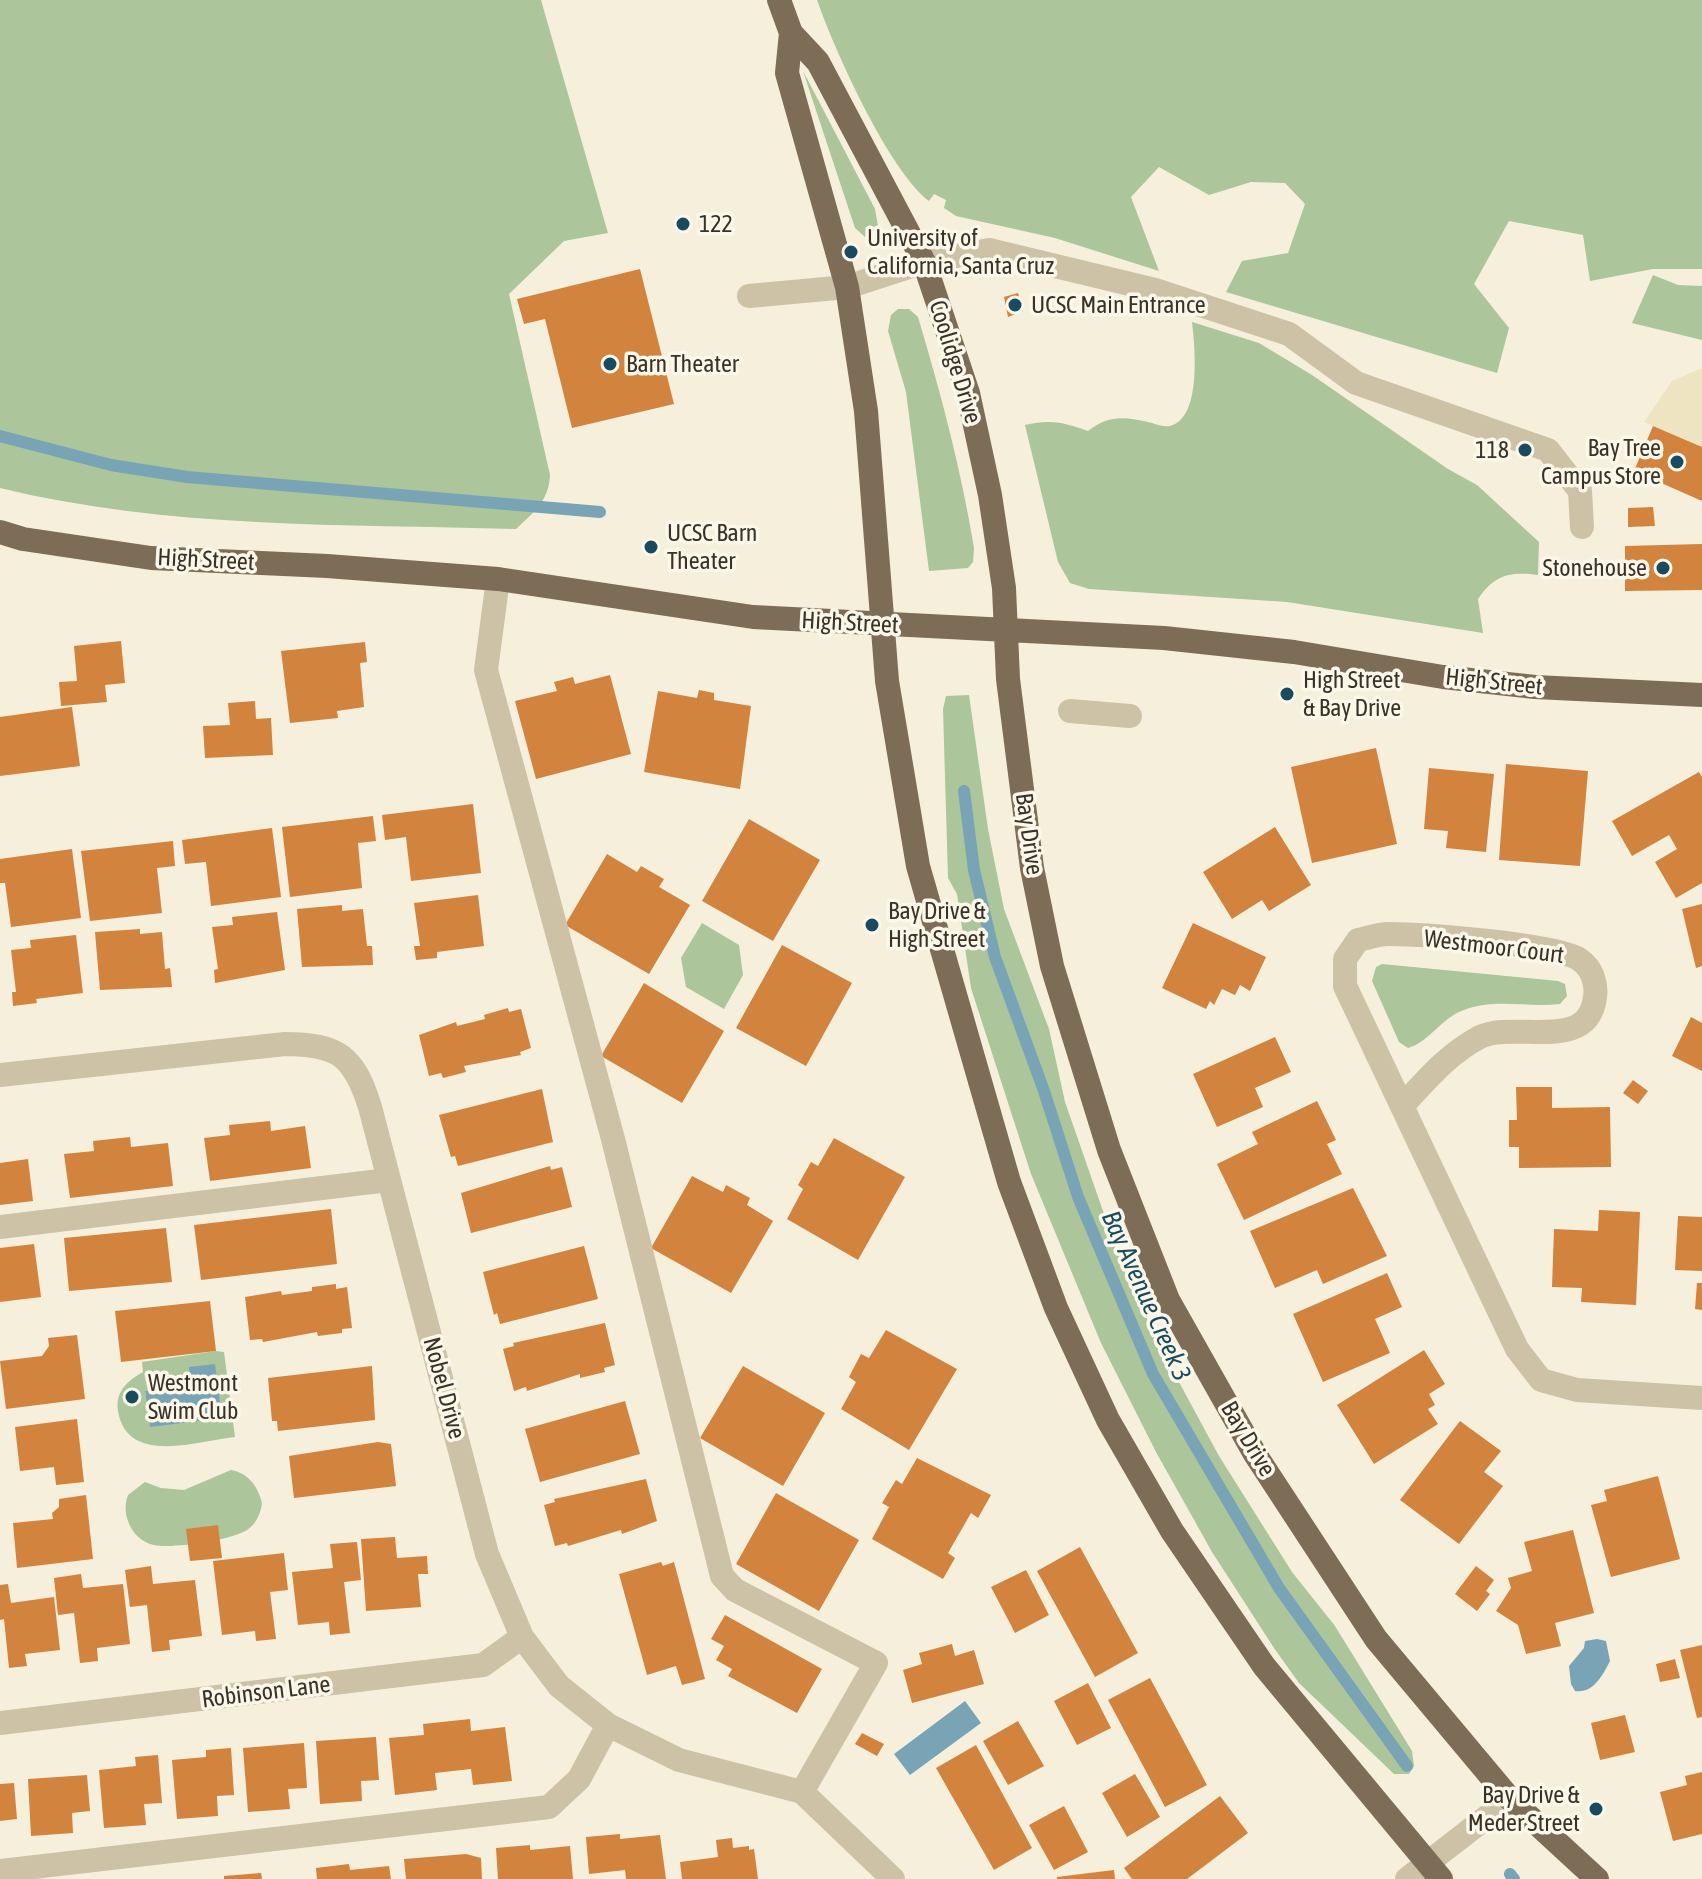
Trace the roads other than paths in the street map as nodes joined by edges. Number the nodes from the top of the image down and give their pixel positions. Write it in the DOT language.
graph roads {
  1 [pos="779,0"];
  2 [pos="791,33"];
  3 [pos="924,262"];
  4 [pos="847,287"];
  5 [pos="749,296"];
  6 [pos="1582,527"];
  7 [pos="0,532"];
  8 [pos="498,579"];
  9 [pos="882,625"];
  10 [pos="1006,630"];
  11 [pos="1702,695"];
  12 [pos="1070,711"];
  13 [pos="1130,716"];
  14 [pos="0,1075"];
  15 [pos="1403,1105"];
  16 [pos="388,1180"];
  17 [pos="0,1227"];
  18 [pos="1702,1398"];
  19 [pos="522,1637"];
  20 [pos="0,1723"];
  21 [pos="608,1725"];
  22 [pos="802,1792"];
  23 [pos="1510,1799"];
  24 [pos="0,1871"];
  25 [pos="882,1874"];
  26 [pos="1424,1874"];
  27 [pos="1597,1879"];
  1 -- 2 [label="main road, Coolidge Drive"];
  2 -- 3 [label="main road, Coolidge Drive"];
  2 -- 4 [label="main road, Coolidge Drive"];
  3 -- 4 [label="street"];
  3 -- 6 [label="street"];
  3 -- 10 [label="main road, Coolidge Drive"];
  4 -- 5 [label="street"];
  4 -- 9 [label="main road, Coolidge Drive"];
  7 -- 8 [label="main road, High Street"];
  8 -- 9 [label="main road, High Street"];
  8 -- 22 [label="street"];
  9 -- 10 [label="main road, High Street"];
  9 -- 26 [label="main road"];
  10 -- 11 [label="main road, High Street"];
  10 -- 23 [label="main road, Bay Drive"];
  12 -- 13 [label="street"];
  14 -- 16 [label="street, Nobel Drive"];
  15 -- 15 [label="street, Westmoor Court"];
  15 -- 18 [label="street, Westmoor Court"];
  16 -- 17 [label="street"];
  16 -- 19 [label="street, Nobel Drive"];
  19 -- 20 [label="street, Robinson Lane"];
  19 -- 21 [label="street, Nobel Drive"];
  21 -- 22 [label="street, Nobel Drive"];
  21 -- 24 [label="street"];
  22 -- 25 [label="street, Nobel Drive"];
  23 -- 26 [label="street"];
  23 -- 27 [label="main road, Bay Drive"];
}
